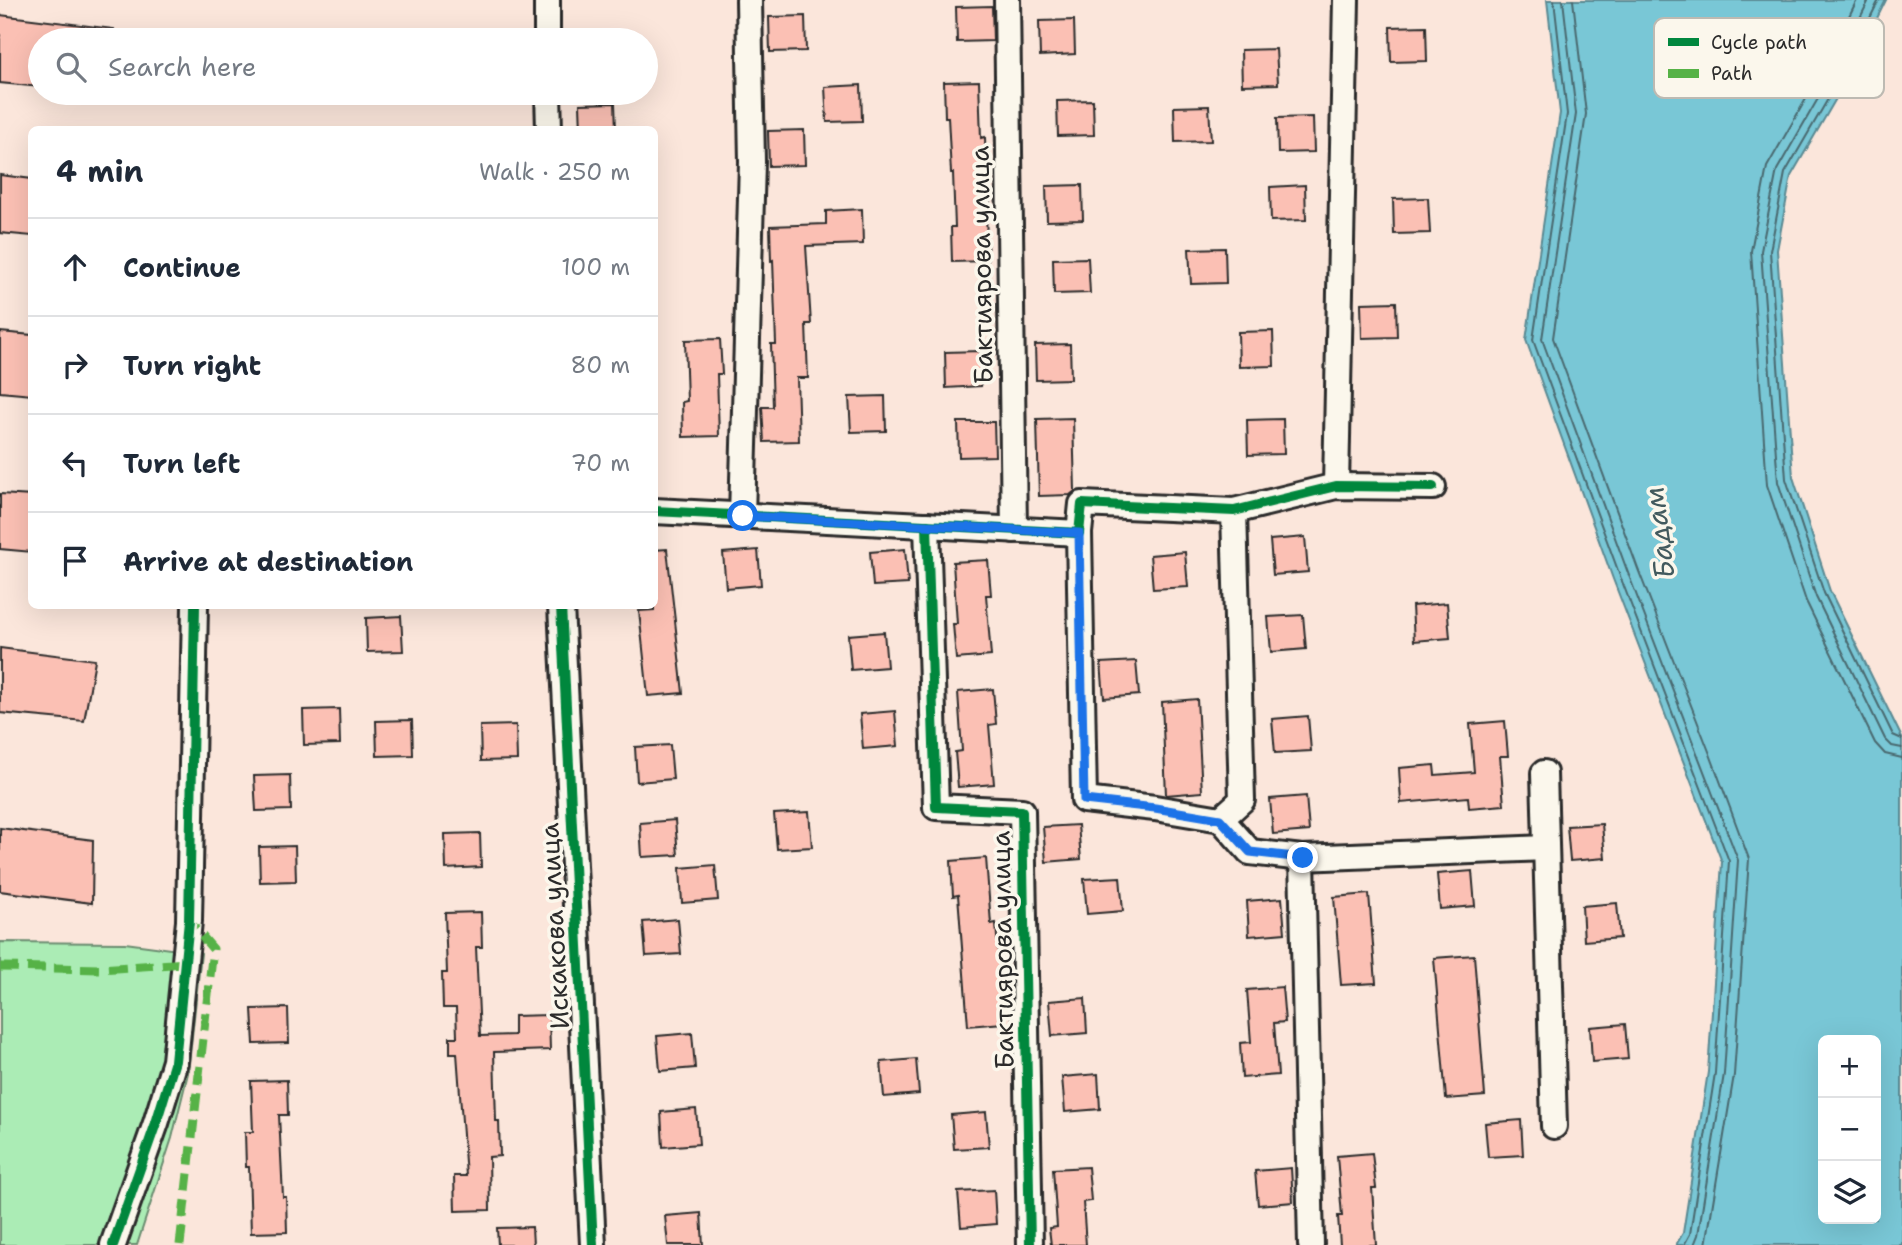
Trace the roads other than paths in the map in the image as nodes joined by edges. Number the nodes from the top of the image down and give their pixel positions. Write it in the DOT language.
graph roads {
  1 [pos="547,0"];
  2 [pos="749,0"];
  3 [pos="1007,0"];
  4 [pos="1346,0"];
  5 [pos="547,28"];
  6 [pos="548,105"];
  7 [pos="549,126"];
  8 [pos="1336,486"];
  9 [pos="1433,487"];
  10 [pos="658,511"];
  11 [pos="1234,511"];
  12 [pos="743,516"];
  13 [pos="927,525"];
  14 [pos="1014,530"];
  15 [pos="1079,533"];
  16 [pos="195,609"];
  17 [pos="561,609"];
  18 [pos="1544,773"];
  19 [pos="1220,819"];
  20 [pos="1546,848"];
  21 [pos="1303,858"];
  22 [pos="1554,1126"];
  23 [pos="113,1245"];
  24 [pos="593,1245"];
  25 [pos="1030,1245"];
  26 [pos="1311,1245"];
  1 -- 5 [label="street"];
  2 -- 12 [label="street"];
  3 -- 14 [label="street, Бактиярова улица"];
  4 -- 8 [label="street"];
  6 -- 7 [label="street"];
  8 -- 9 [label="street"];
  8 -- 11 [label="street"];
  10 -- 12 [label="street"];
  11 -- 15 [label="street"];
  11 -- 19 [label="street"];
  12 -- 13 [label="street"];
  13 -- 14 [label="street"];
  13 -- 25 [label="street, Бактиярова улица"];
  14 -- 15 [label="street"];
  15 -- 19 [label="street"];
  16 -- 23 [label="street"];
  17 -- 24 [label="street, Искакова улица"];
  18 -- 20 [label="street"];
  19 -- 21 [label="street"];
  20 -- 21 [label="street"];
  20 -- 22 [label="street"];
  21 -- 26 [label="street"];
}
